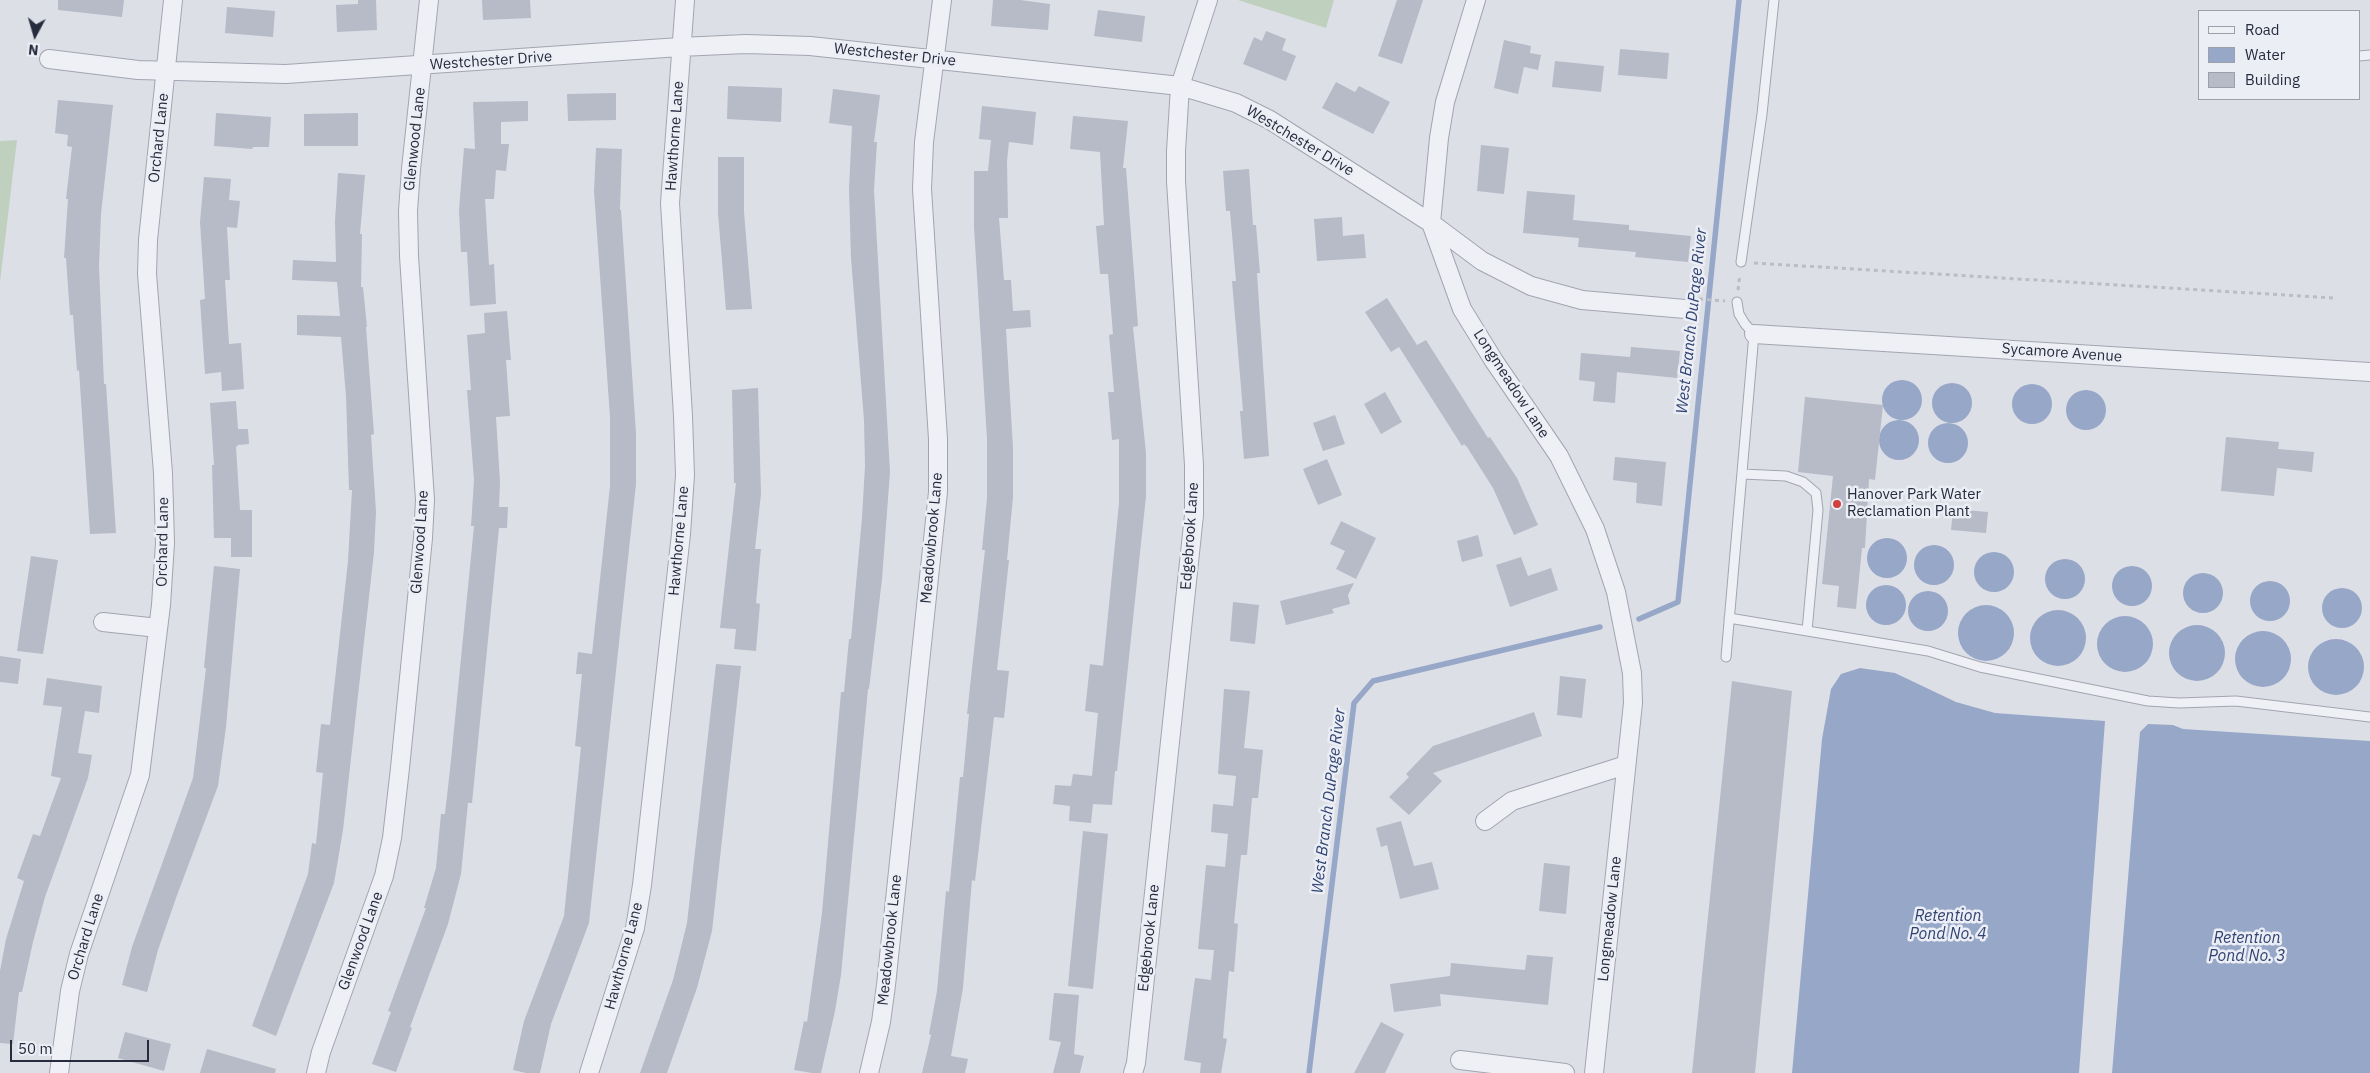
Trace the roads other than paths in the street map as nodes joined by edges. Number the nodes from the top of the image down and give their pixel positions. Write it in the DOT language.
graph roads {
  1 [pos="174,0"];
  2 [pos="430,0"];
  3 [pos="685,0"];
  4 [pos="942,0"];
  5 [pos="1208,0"];
  6 [pos="1476,0"];
  7 [pos="1774,0"];
  8 [pos="680,47"];
  9 [pos="49,59"];
  10 [pos="933,60"];
  11 [pos="422,66"];
  12 [pos="166,71"];
  13 [pos="1180,86"];
  14 [pos="1431,223"];
  15 [pos="1742,262"];
  16 [pos="1737,302"];
  17 [pos="1690,304"];
  18 [pos="1754,334"];
  19 [pos="2370,372"];
  20 [pos="1742,474"];
  21 [pos="1729,618"];
  22 [pos="103,622"];
  23 [pos="158,628"];
  24 [pos="1807,631"];
  25 [pos="1726,657"];
  26 [pos="2370,717"];
  27 [pos="1626,765"];
  28 [pos="1485,821"];
  29 [pos="1460,1060"];
  30 [pos="59,1073"];
  31 [pos="316,1073"];
  32 [pos="589,1073"];
  33 [pos="869,1073"];
  34 [pos="1133,1073"];
  35 [pos="1565,1073"];
  36 [pos="1594,1073"];
  1 -- 12 [label="street, Orchard Lane"];
  2 -- 11 [label="street, Glenwood Lane"];
  3 -- 8 [label="street, Hawthorne Lane"];
  4 -- 10 [label="street, Meadowbrook Lane"];
  5 -- 13 [label="street, Edgebrook Lane"];
  6 -- 14 [label="street, Longmeadow Lane"];
  7 -- 15 [label="lane"];
  8 -- 10 [label="street, Westchester Drive"];
  8 -- 11 [label="street, Westchester Drive"];
  8 -- 32 [label="street, Hawthorne Lane"];
  9 -- 12 [label="street, Westchester Drive"];
  10 -- 13 [label="street, Westchester Drive"];
  10 -- 33 [label="street, Meadowbrook Lane"];
  11 -- 12 [label="street, Westchester Drive"];
  11 -- 31 [label="street, Glenwood Lane"];
  12 -- 23 [label="street, Orchard Lane"];
  13 -- 14 [label="street, Westchester Drive"];
  13 -- 34 [label="street, Edgebrook Lane"];
  14 -- 17 [label="street, Westchester Drive"];
  14 -- 27 [label="street, Longmeadow Lane"];
  16 -- 18 [label="lane"];
  18 -- 19 [label="street, Sycamore Avenue"];
  18 -- 20 [label="lane"];
  20 -- 21 [label="lane"];
  20 -- 24 [label="lane"];
  21 -- 24 [label="lane"];
  21 -- 25 [label="lane"];
  22 -- 23 [label="street"];
  23 -- 30 [label="street, Orchard Lane"];
  24 -- 26 [label="lane"];
  27 -- 28 [label="street"];
  27 -- 36 [label="street, Longmeadow Lane"];
  29 -- 35 [label="street"];
}
